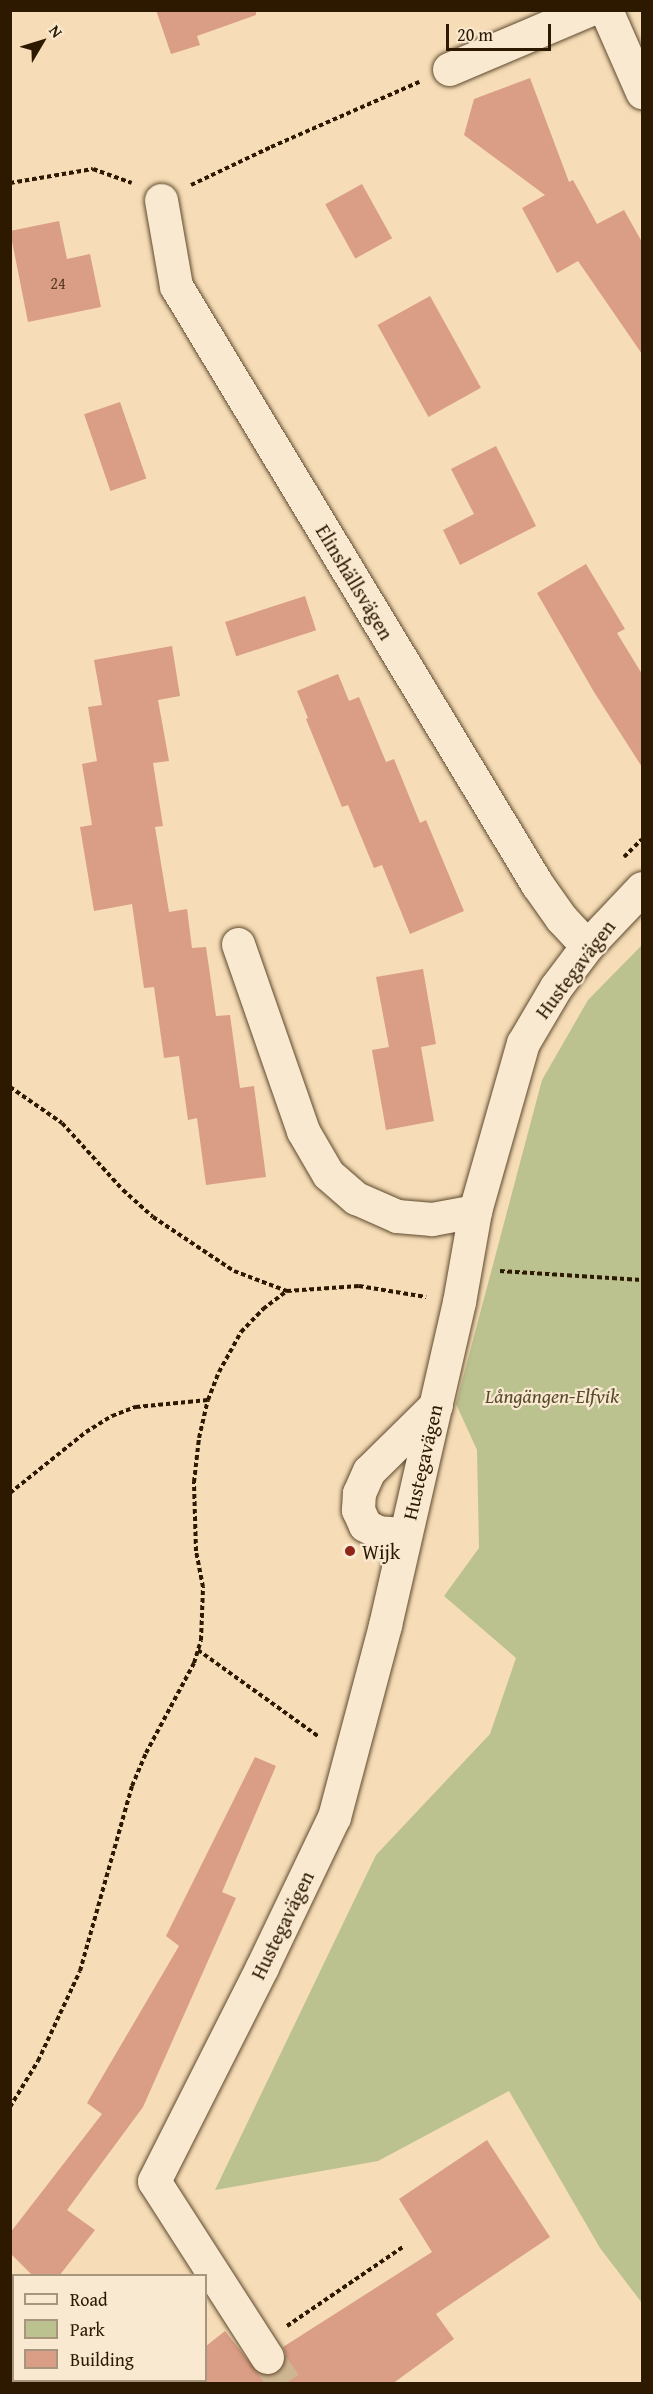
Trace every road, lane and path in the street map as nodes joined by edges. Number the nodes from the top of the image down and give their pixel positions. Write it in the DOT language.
graph roads {
  1 [pos="588,10"];
  2 [pos="606,10"];
  3 [pos="449,69"];
  4 [pos="642,92"];
  5 [pos="10,183"];
  6 [pos="161,200"];
  7 [pos="642,888"];
  8 [pos="238,944"];
  9 [pos="587,946"];
  10 [pos="10,1087"];
  11 [pos="476,1211"];
  12 [pos="466,1269"];
  13 [pos="642,1281"];
  14 [pos="287,1291"];
  15 [pos="459,1302"];
  16 [pos="208,1400"];
  17 [pos="435,1405"];
  18 [pos="10,1493"];
  19 [pos="405,1534"];
  20 [pos="198,1650"];
  21 [pos="349,1759"];
  22 [pos="10,2107"];
  23 [pos="403,2247"];
  24 [pos="274,2343"];
  1 -- 3 [label="street"];
  2 -- 4 [label="street"];
  3 -- 6 [label="path"];
  5 -- 6 [label="path"];
  6 -- 9 [label="street, Elinshällsvägen"];
  7 -- 9 [label="street, Hustegavägen"];
  8 -- 11 [label="street"];
  9 -- 11 [label="street, Hustegavägen"];
  10 -- 14 [label="path"];
  11 -- 12 [label="street, Hustegavägen"];
  12 -- 13 [label="path"];
  12 -- 15 [label="street, Hustegavägen"];
  14 -- 15 [label="path"];
  14 -- 16 [label="path"];
  15 -- 17 [label="street, Hustegavägen"];
  16 -- 18 [label="path"];
  16 -- 20 [label="path"];
  17 -- 19 [label="street, Hustegavägen"];
  17 -- 19 [label="street"];
  19 -- 21 [label="street, Hustegavägen"];
  20 -- 21 [label="path"];
  20 -- 22 [label="path"];
  21 -- 24 [label="street, Hustegavägen"];
  23 -- 24 [label="path"];
}
